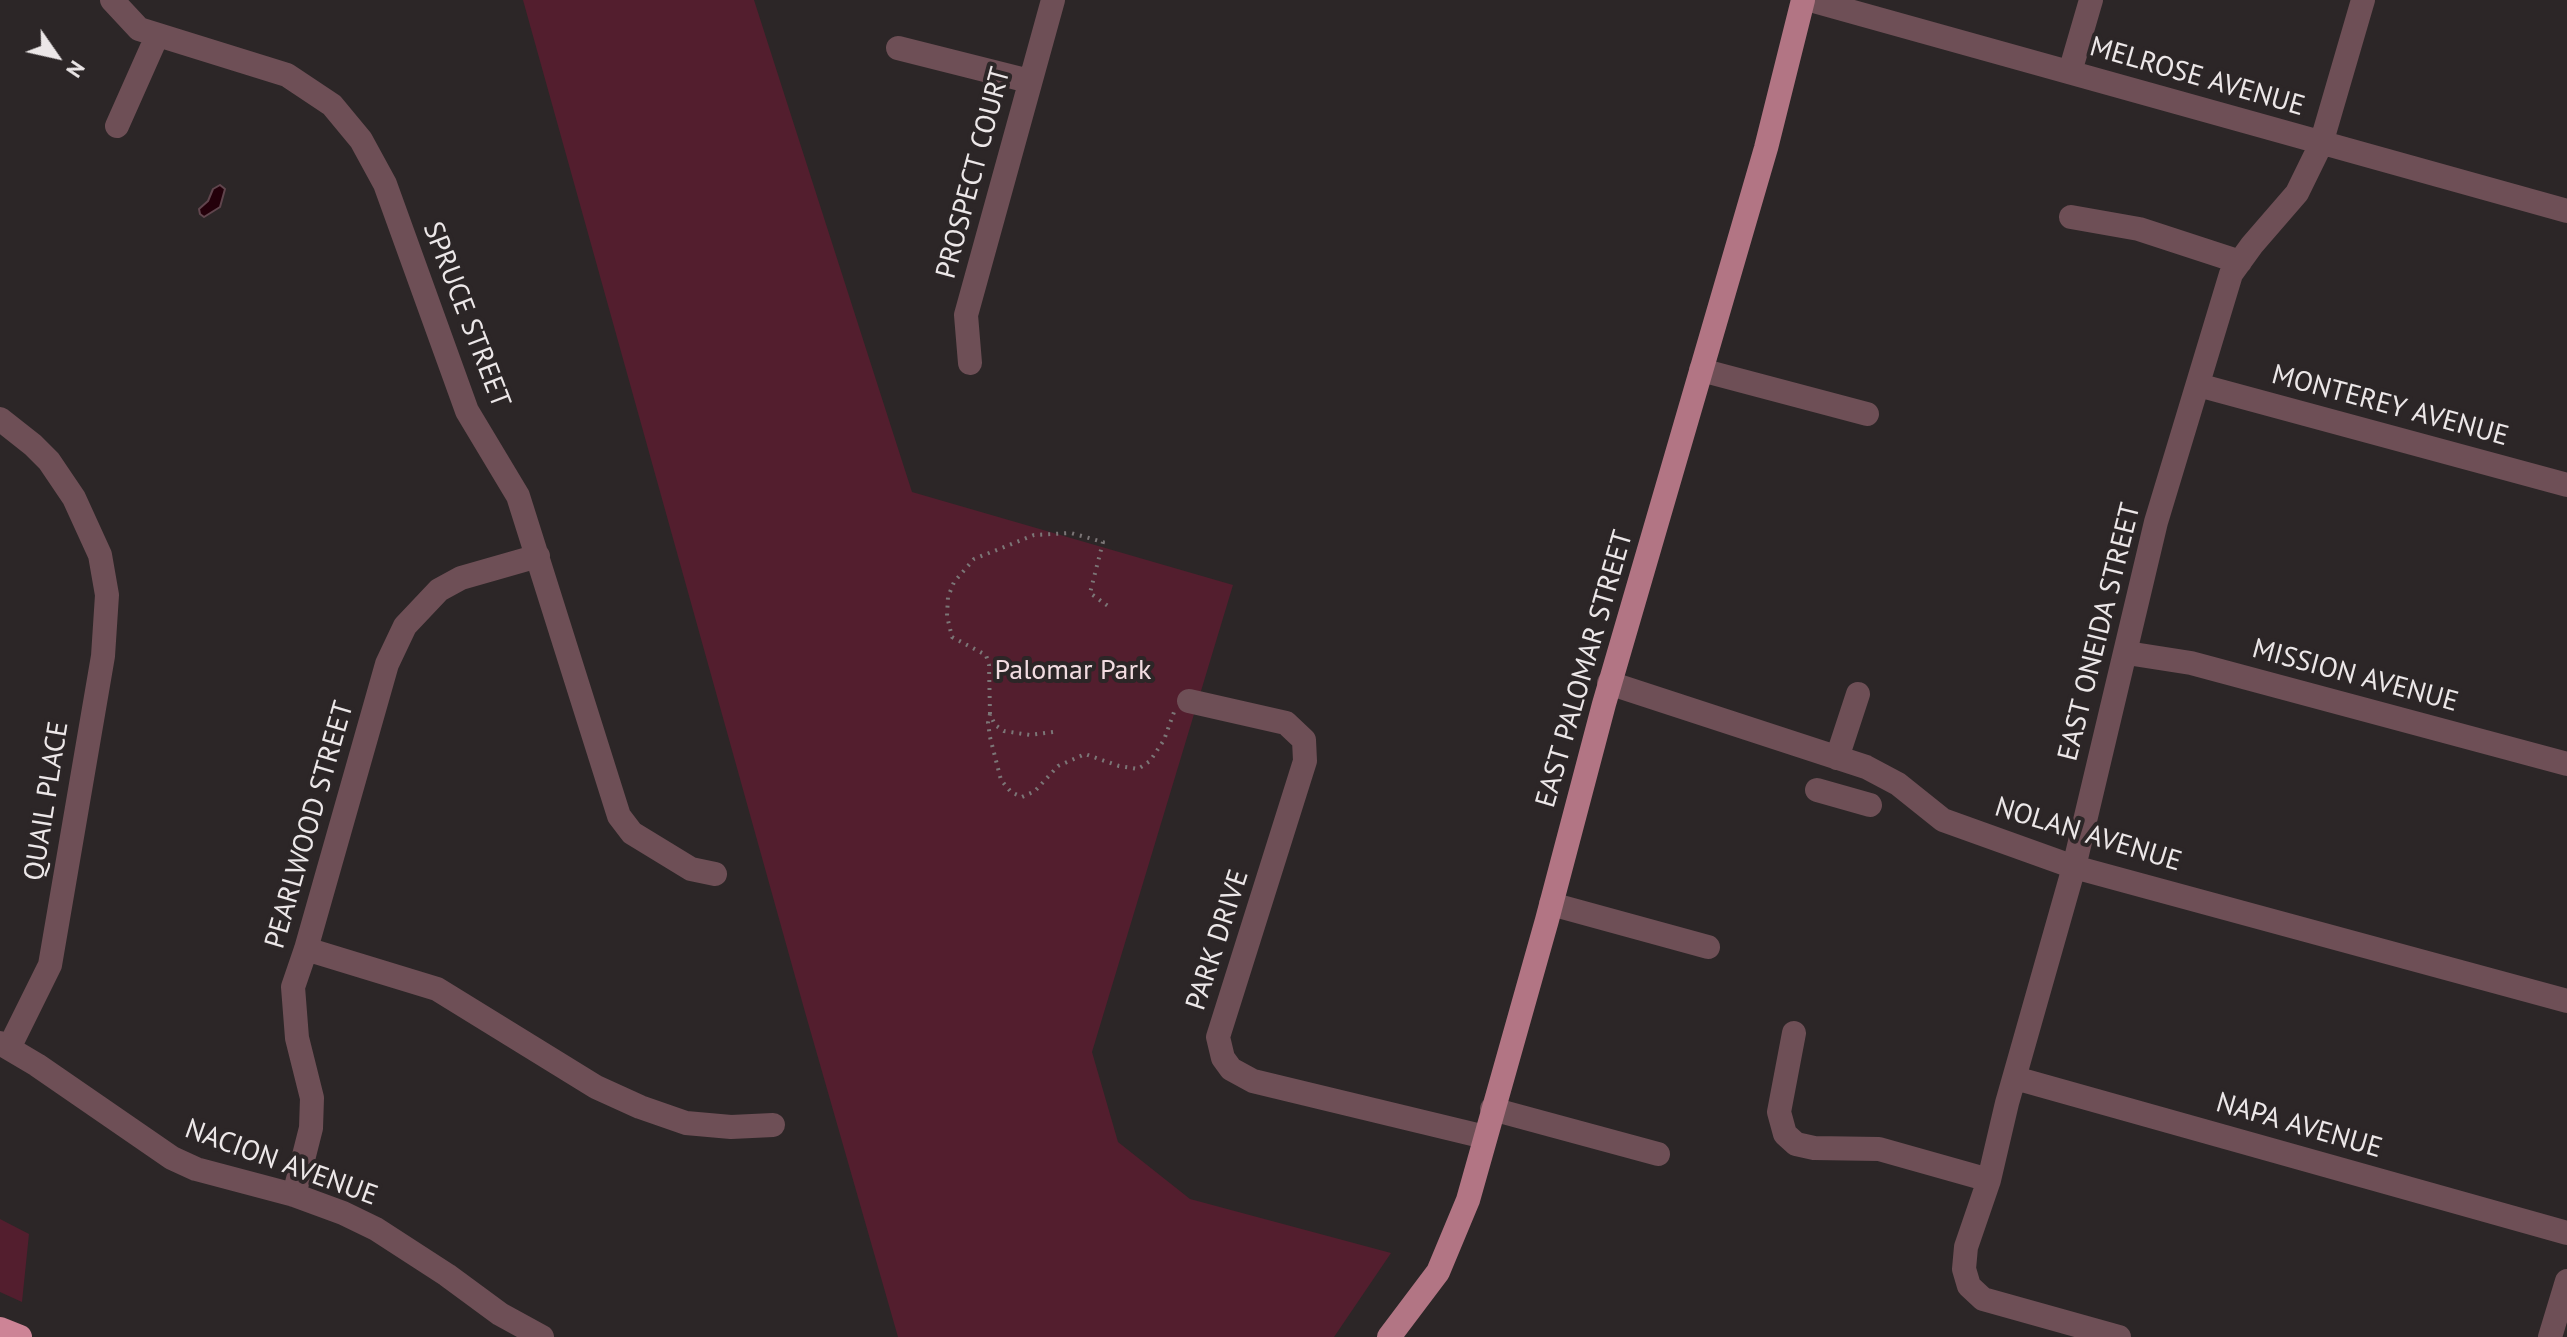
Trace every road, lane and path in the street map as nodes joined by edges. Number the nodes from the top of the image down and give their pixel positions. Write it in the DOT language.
graph roads {
  1 [pos="112,0"];
  2 [pos="1053,0"];
  3 [pos="1803,0"];
  4 [pos="1810,0"];
  5 [pos="2091,0"];
  6 [pos="2363,0"];
  7 [pos="157,36"];
  8 [pos="898,48"];
  9 [pos="2070,72"];
  10 [pos="1029,81"];
  11 [pos="117,126"];
  12 [pos="2321,144"];
  13 [pos="2567,211"];
  14 [pos="2071,217"];
  15 [pos="2240,262"];
  16 [pos="970,363"];
  17 [pos="1701,370"];
  18 [pos="2198,385"];
  19 [pos="1867,414"];
  20 [pos="0,419"];
  21 [pos="2567,485"];
  22 [pos="538,556"];
  23 [pos="1108,606"];
  24 [pos="2127,653"];
  25 [pos="1609,683"];
  26 [pos="1858,694"];
  27 [pos="1183,704"];
  28 [pos="990,714"];
  29 [pos="1053,732"];
  30 [pos="1837,758"];
  31 [pos="2567,764"];
  32 [pos="1817,790"];
  33 [pos="1870,805"];
  34 [pos="2074,867"];
  35 [pos="715,874"];
  36 [pos="1551,904"];
  37 [pos="1708,947"];
  38 [pos="306,949"];
  39 [pos="2567,1001"];
  40 [pos="1794,1033"];
  41 [pos="5,1045"];
  42 [pos="2015,1078"];
  43 [pos="1492,1109"];
  44 [pos="773,1125"];
  45 [pos="1485,1137"];
  46 [pos="1658,1154"];
  47 [pos="1989,1180"];
  48 [pos="294,1195"];
  49 [pos="2567,1233"];
  50 [pos="2567,1281"];
  51 [pos="0,1329"];
  52 [pos="20,1337"];
  53 [pos="542,1337"];
  54 [pos="1389,1337"];
  55 [pos="2119,1337"];
  56 [pos="2550,1337"];
  1 -- 7 [label="street, SPRUCE STREET"];
  2 -- 10 [label="street, PROSPECT COURT"];
  3 -- 17 [label="main road, EAST PALOMAR STREET"];
  4 -- 9 [label="street, MELROSE AVENUE"];
  5 -- 9 [label="street"];
  6 -- 12 [label="street, EAST ONEIDA STREET"];
  7 -- 11 [label="street"];
  7 -- 22 [label="street, SPRUCE STREET"];
  8 -- 10 [label="street"];
  9 -- 12 [label="street, MELROSE AVENUE"];
  10 -- 16 [label="street, PROSPECT COURT"];
  12 -- 13 [label="street, MELROSE AVENUE"];
  12 -- 15 [label="street, EAST ONEIDA STREET"];
  14 -- 15 [label="street"];
  15 -- 18 [label="street, EAST ONEIDA STREET"];
  17 -- 19 [label="street"];
  17 -- 25 [label="main road, EAST PALOMAR STREET"];
  18 -- 21 [label="street, MONTEREY AVENUE"];
  18 -- 24 [label="street, EAST ONEIDA STREET"];
  20 -- 41 [label="street, QUAIL PLACE"];
  22 -- 35 [label="street, SPRUCE STREET"];
  22 -- 38 [label="street, PEARLWOOD STREET"];
  23 -- 28 [label="path"];
  24 -- 31 [label="street, MISSION AVENUE"];
  24 -- 34 [label="street, EAST ONEIDA STREET"];
  25 -- 30 [label="street, NOLAN AVENUE"];
  25 -- 36 [label="main road, EAST PALOMAR STREET"];
  26 -- 30 [label="street"];
  27 -- 28 [label="path"];
  27 -- 45 [label="street, PARK DRIVE"];
  28 -- 29 [label="path"];
  30 -- 34 [label="street, NOLAN AVENUE"];
  32 -- 33 [label="street"];
  34 -- 39 [label="street, NOLAN AVENUE"];
  34 -- 42 [label="street, EAST ONEIDA STREET"];
  36 -- 37 [label="street"];
  36 -- 43 [label="main road, EAST PALOMAR STREET"];
  38 -- 44 [label="street"];
  38 -- 48 [label="street, PEARLWOOD STREET"];
  40 -- 47 [label="street"];
  41 -- 48 [label="street, NACION AVENUE"];
  42 -- 47 [label="street, EAST ONEIDA STREET"];
  42 -- 49 [label="street, NAPA AVENUE"];
  43 -- 45 [label="main road, EAST PALOMAR STREET"];
  43 -- 46 [label="street"];
  45 -- 54 [label="main road, EAST PALOMAR STREET"];
  47 -- 55 [label="street, EAST ONEIDA STREET"];
  48 -- 53 [label="street, NACION AVENUE"];
  50 -- 56 [label="street"];
  51 -- 52 [label="highway"];
}
